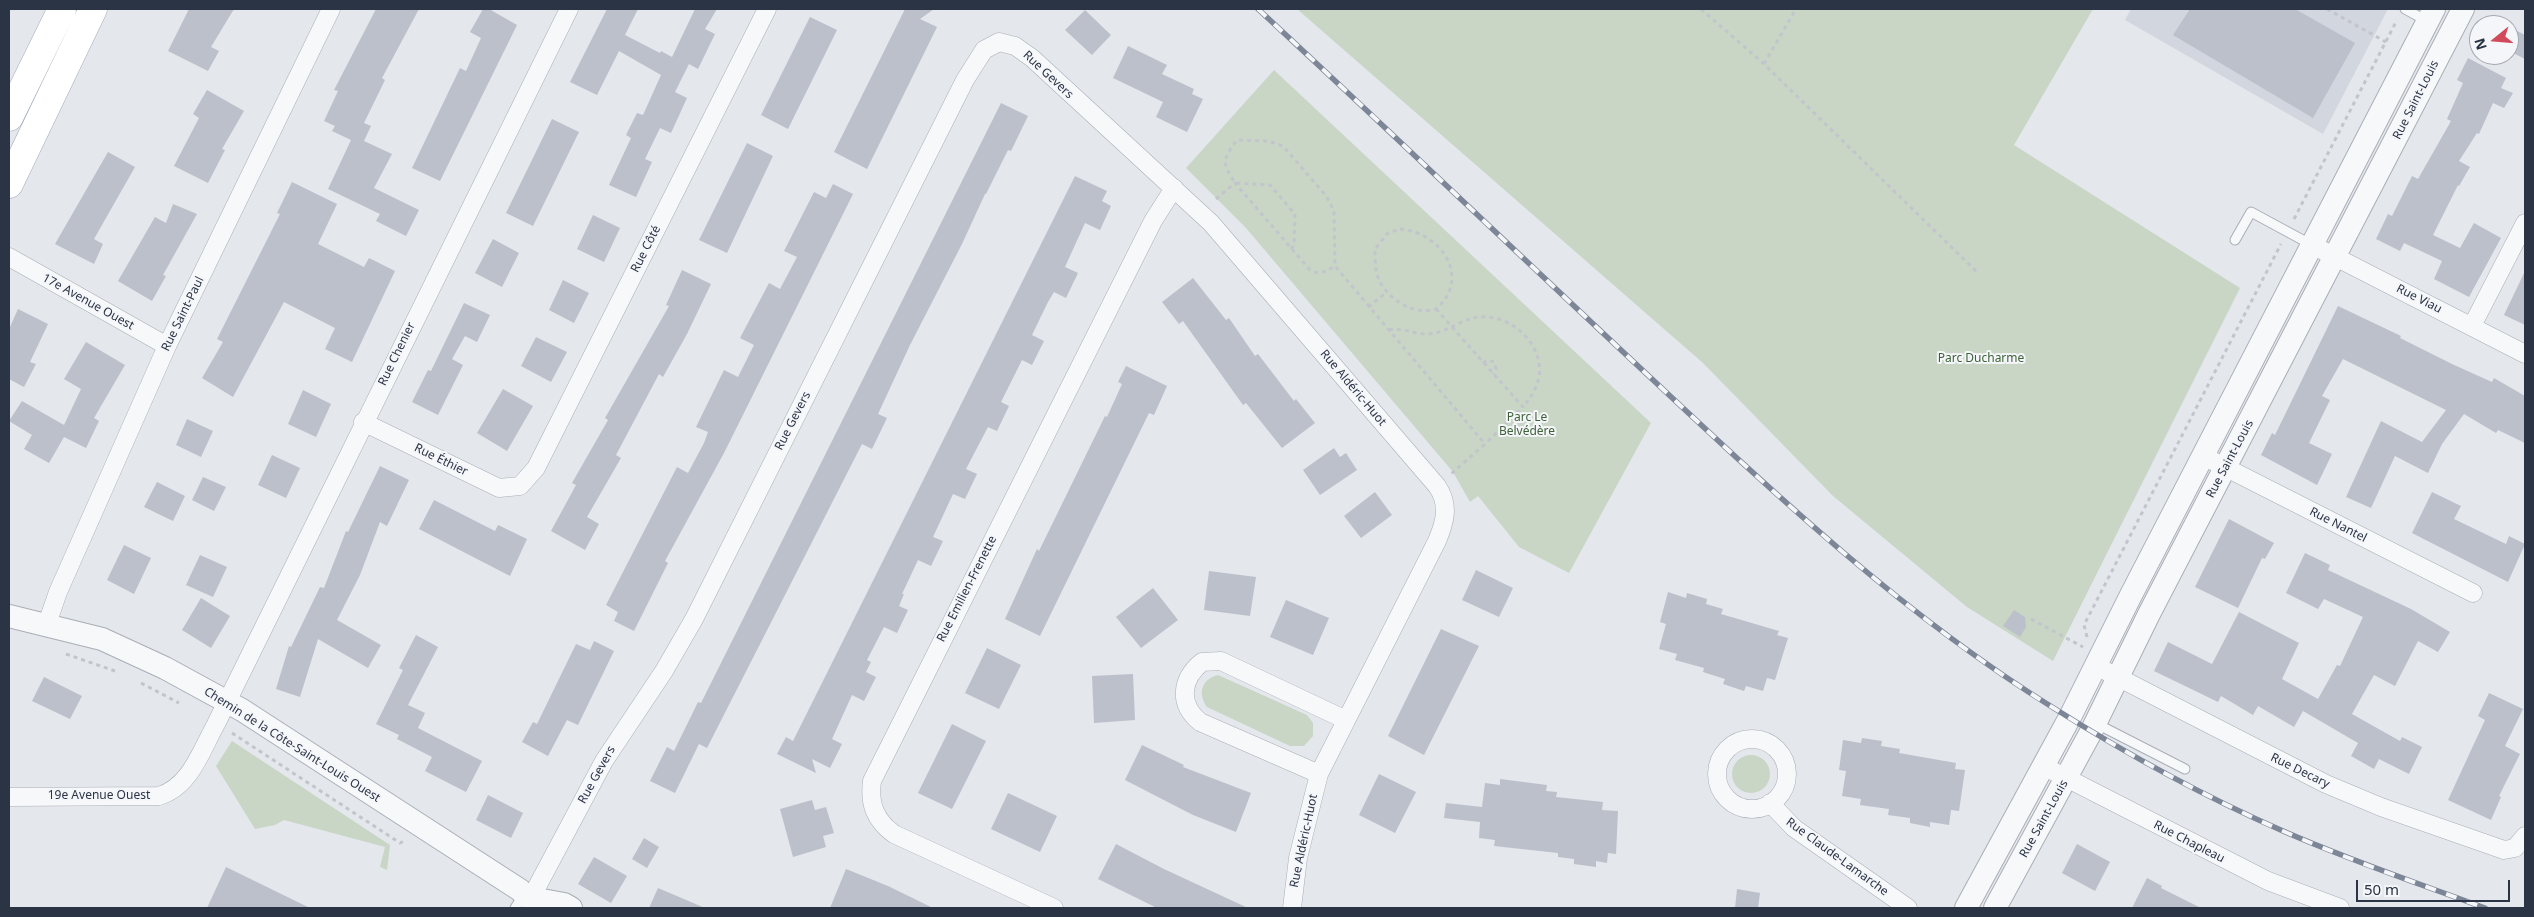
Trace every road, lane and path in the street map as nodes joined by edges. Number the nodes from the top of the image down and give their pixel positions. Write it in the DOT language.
graph roads {
  1 [pos="62,9"];
  2 [pos="92,9"];
  3 [pos="331,9"];
  4 [pos="569,9"];
  5 [pos="766,9"];
  6 [pos="1701,9"];
  7 [pos="1796,9"];
  8 [pos="2327,9"];
  9 [pos="2405,9"];
  10 [pos="2463,9"];
  11 [pos="2431,15"];
  12 [pos="2399,17"];
  13 [pos="2386,42"];
  14 [pos="1764,64"];
  15 [pos="1084,109"];
  16 [pos="9,118"];
  17 [pos="1235,183"];
  18 [pos="9,184"];
  19 [pos="1174,188"];
  20 [pos="1216,200"];
  21 [pos="2295,217"];
  22 [pos="2525,223"];
  23 [pos="2235,240"];
  24 [pos="2312,245"];
  25 [pos="1291,249"];
  26 [pos="2278,252"];
  27 [pos="2335,256"];
  28 [pos="9,257"];
  29 [pos="1334,266"];
  30 [pos="1979,274"];
  31 [pos="1387,292"];
  32 [pos="1368,306"];
  33 [pos="1436,309"];
  34 [pos="2472,326"];
  35 [pos="1452,328"];
  36 [pos="1388,330"];
  37 [pos="167,346"];
  38 [pos="2525,354"];
  39 [pos="1483,363"];
  40 [pos="1493,374"];
  41 [pos="1523,407"];
  42 [pos="363,422"];
  43 [pos="1485,444"];
  44 [pos="2204,456"];
  45 [pos="2225,468"];
  46 [pos="1451,474"];
  47 [pos="520,486"];
  48 [pos="2473,593"];
  49 [pos="9,616"];
  50 [pos="2031,619"];
  51 [pos="47,624"];
  52 [pos="2088,637"];
  53 [pos="2083,647"];
  54 [pos="58,652"];
  55 [pos="2096,666"];
  56 [pos="121,674"];
  57 [pos="2118,677"];
  58 [pos="137,681"];
  59 [pos="226,701"];
  60 [pos="186,706"];
  61 [pos="1346,720"];
  62 [pos="2095,723"];
  63 [pos="231,733"];
  64 [pos="2043,766"];
  65 [pos="2185,769"];
  66 [pos="1319,774"];
  67 [pos="2066,779"];
  68 [pos="9,796"];
  69 [pos="1770,803"];
  70 [pos="2520,842"];
  71 [pos="400,843"];
  72 [pos="527,902"];
  73 [pos="571,908"];
  74 [pos="1054,908"];
  75 [pos="1292,908"];
  76 [pos="1908,908"];
  77 [pos="1966,908"];
  78 [pos="1994,908"];
  79 [pos="2340,908"];
  1 -- 16 [label="main road"];
  2 -- 18 [label="main road"];
  3 -- 37 [label="street, Rue Saint-Paul"];
  4 -- 42 [label="street, Rue Chenier"];
  5 -- 47 [label="street, Rue Côté"];
  6 -- 14 [label="path"];
  7 -- 14 [label="path"];
  8 -- 13 [label="path"];
  9 -- 11 [label="lane"];
  10 -- 27 [label="street, Rue Saint-Louis"];
  11 -- 24 [label="street, Rue Saint-Louis"];
  12 -- 13 [label="path"];
  13 -- 21 [label="path"];
  14 -- 30 [label="path"];
  15 -- 19 [label="street, Rue Aldéric-Huot"];
  15 -- 72 [label="street, Rue Gevers"];
  17 -- 20 [label="path"];
  17 -- 25 [label="path"];
  17 -- 25 [label="path"];
  17 -- 29 [label="path"];
  19 -- 61 [label="street, Rue Aldéric-Huot"];
  19 -- 74 [label="street, Rue Emilien-Frenette"];
  22 -- 34 [label="street"];
  23 -- 24 [label="lane"];
  24 -- 27 [label="street, Rue Viau"];
  24 -- 44 [label="street, Rue Saint-Louis"];
  25 -- 29 [label="path"];
  26 -- 52 [label="path"];
  27 -- 34 [label="street, Rue Viau"];
  27 -- 45 [label="street, Rue Saint-Louis"];
  28 -- 37 [label="street, 17e Avenue Ouest"];
  29 -- 32 [label="path"];
  31 -- 32 [label="path"];
  31 -- 33 [label="path"];
  31 -- 33 [label="path"];
  32 -- 36 [label="path"];
  33 -- 35 [label="path"];
  34 -- 38 [label="street, Rue Viau"];
  35 -- 36 [label="path"];
  35 -- 39 [label="path"];
  35 -- 41 [label="path"];
  36 -- 43 [label="path"];
  37 -- 51 [label="street, Rue Saint-Paul"];
  39 -- 40 [label="path"];
  39 -- 40 [label="path"];
  40 -- 41 [label="path"];
  41 -- 43 [label="path"];
  42 -- 47 [label="street, Rue Éthier"];
  42 -- 59 [label="street, Rue Chenier"];
  43 -- 46 [label="path"];
  44 -- 45 [label="street, Rue Nantel"];
  44 -- 55 [label="street, Rue Saint-Louis"];
  45 -- 48 [label="street, Rue Nantel"];
  45 -- 57 [label="street, Rue Saint-Louis"];
  49 -- 51 [label="street, Chemin de la Côte-Saint-Louis Ouest"];
  50 -- 53 [label="path"];
  51 -- 59 [label="street, Chemin de la Côte-Saint-Louis Ouest"];
  54 -- 56 [label="path"];
  55 -- 57 [label="street, Rue Decary"];
  55 -- 64 [label="street, Rue Saint-Louis"];
  57 -- 62 [label="street, Rue Saint-Louis"];
  57 -- 70 [label="street, Rue Decary"];
  58 -- 60 [label="path, Chemin de la Côte-Saint-Louis Ouest"];
  59 -- 68 [label="street, 19e Avenue Ouest"];
  59 -- 72 [label="street, Chemin de la Côte-Saint-Louis Ouest"];
  61 -- 66 [label="street, Rue Aldéric-Huot"];
  61 -- 66 [label="street"];
  62 -- 65 [label="lane"];
  62 -- 67 [label="street, Rue Saint-Louis"];
  63 -- 71 [label="path, Chemin de la Côte-Saint-Louis Ouest"];
  64 -- 67 [label="street, Rue Chapleau"];
  64 -- 77 [label="street, Rue Saint-Louis"];
  66 -- 75 [label="street, Rue Aldéric-Huot"];
  67 -- 78 [label="street, Rue Saint-Louis"];
  67 -- 79 [label="street, Rue Chapleau"];
  69 -- 76 [label="street, Rue Claude-Lamarche"];
  72 -- 73 [label="street, Chemin de la Côte-Saint-Louis Ouest"];
}
